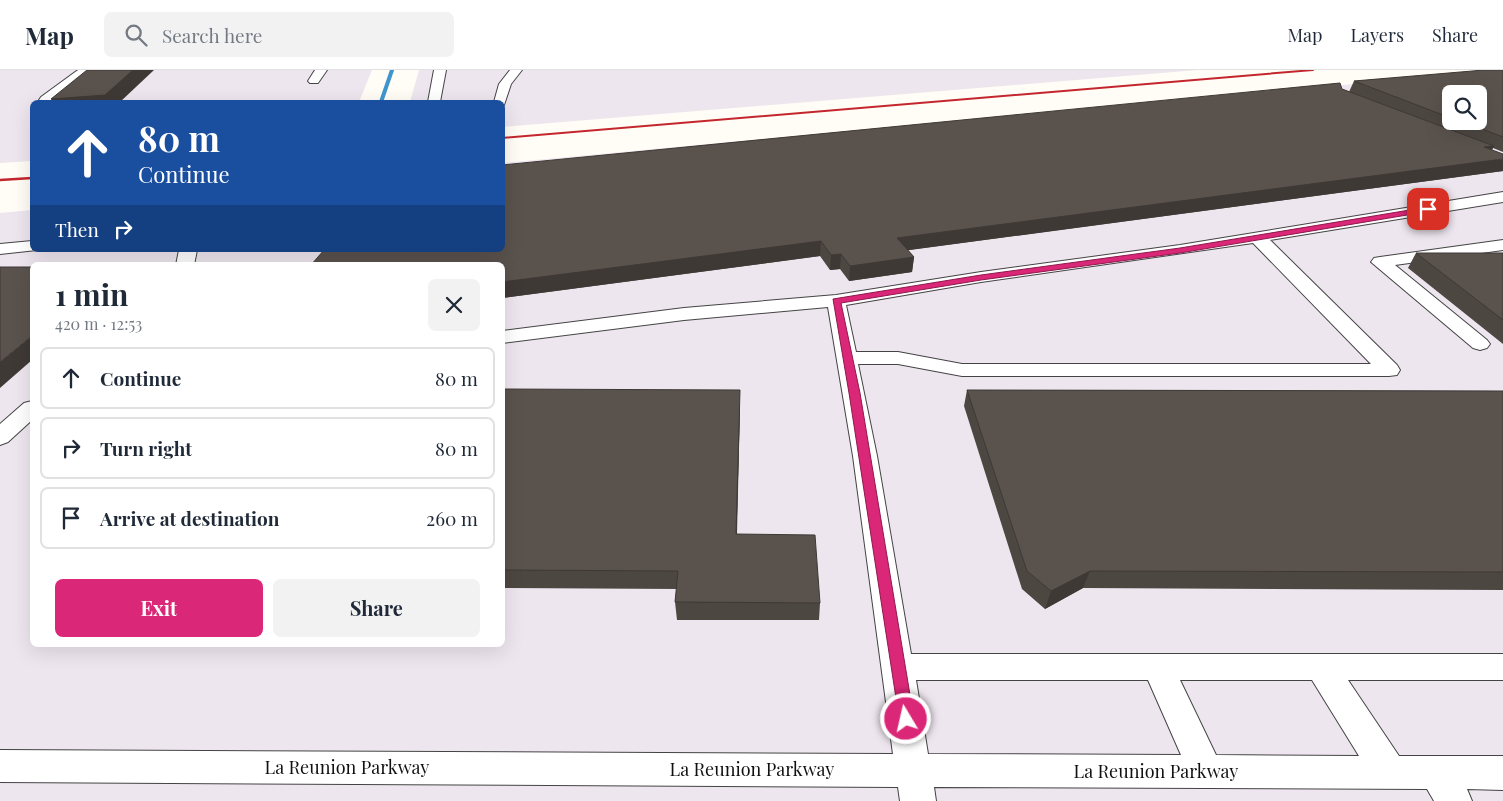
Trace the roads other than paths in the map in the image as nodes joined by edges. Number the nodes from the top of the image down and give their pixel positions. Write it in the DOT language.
graph roads {
  1 [pos="85,70"];
  2 [pos="322,70"];
  3 [pos="440,70"];
  4 [pos="516,70"];
  5 [pos="314,81"];
  6 [pos="45,100"];
  7 [pos="434,100"];
  8 [pos="501,100"];
  9 [pos="1503,197"];
  10 [pos="1257,237"];
  11 [pos="1503,245"];
  12 [pos="30,246"];
  13 [pos="0,249"];
  14 [pos="836,301"];
  15 [pos="505,337"];
  16 [pos="1480,344"];
  17 [pos="847,358"];
  18 [pos="30,410"];
  19 [pos="0,437"];
  20 [pos="898,667"];
  21 [pos="1158,667"];
  22 [pos="1321,667"];
  23 [pos="1503,667"];
  24 [pos="0,766"];
  25 [pos="1206,772"];
  26 [pos="1390,772"];
  27 [pos="1503,773"];
  28 [pos="916,786"];
  29 [pos="1445,787"];
  1 -- 6 [label="street"];
  2 -- 5 [label="street"];
  3 -- 7 [label="street"];
  4 -- 8 [label="street"];
  9 -- 10 [label="street"];
  10 -- 14 [label="street"];
  10 -- 17 [label="street"];
  11 -- 16 [label="street"];
  12 -- 13 [label="street"];
  14 -- 15 [label="street"];
  14 -- 17 [label="street"];
  17 -- 20 [label="street"];
  18 -- 19 [label="street"];
  20 -- 21 [label="street"];
  20 -- 28 [label="street"];
  21 -- 22 [label="street"];
  21 -- 25 [label="street"];
  22 -- 23 [label="street"];
  22 -- 26 [label="street"];
  24 -- 28 [label="street, La Reunion Parkway"];
  25 -- 26 [label="street, La Reunion Parkway"];
  25 -- 28 [label="street, La Reunion Parkway"];
  26 -- 29 [label="street, La Reunion Parkway"];
  27 -- 29 [label="street, La Reunion Parkway"];
}
